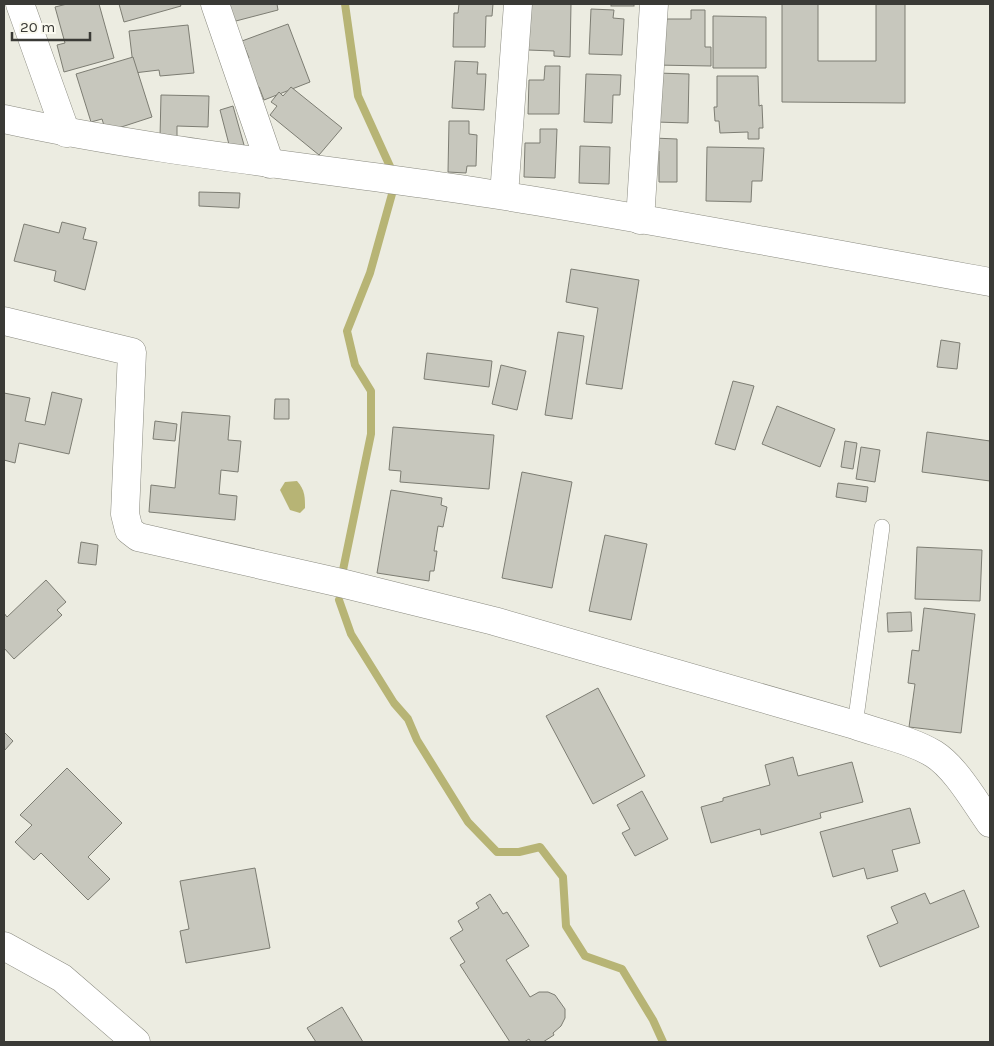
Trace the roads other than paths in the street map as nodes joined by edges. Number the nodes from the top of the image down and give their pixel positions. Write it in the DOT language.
graph roads {
  1 [pos="20,4"];
  2 [pos="215,4"];
  3 [pos="518,4"];
  4 [pos="654,4"];
  5 [pos="4,120"];
  6 [pos="66,133"];
  7 [pos="270,164"];
  8 [pos="504,196"];
  9 [pos="640,220"];
  10 [pos="990,282"];
  11 [pos="4,321"];
  12 [pos="882,527"];
  13 [pos="855,725"];
  14 [pos="990,823"];
  15 [pos="4,946"];
  16 [pos="136,1042"];
  1 -- 6 [label="street"];
  2 -- 7 [label="street"];
  3 -- 8 [label="street"];
  4 -- 9 [label="street"];
  5 -- 6 [label="street"];
  6 -- 7 [label="street"];
  7 -- 8 [label="street"];
  8 -- 9 [label="street"];
  9 -- 10 [label="street"];
  11 -- 13 [label="street"];
  12 -- 13 [label="lane"];
  13 -- 14 [label="street"];
  15 -- 16 [label="street"];
}
